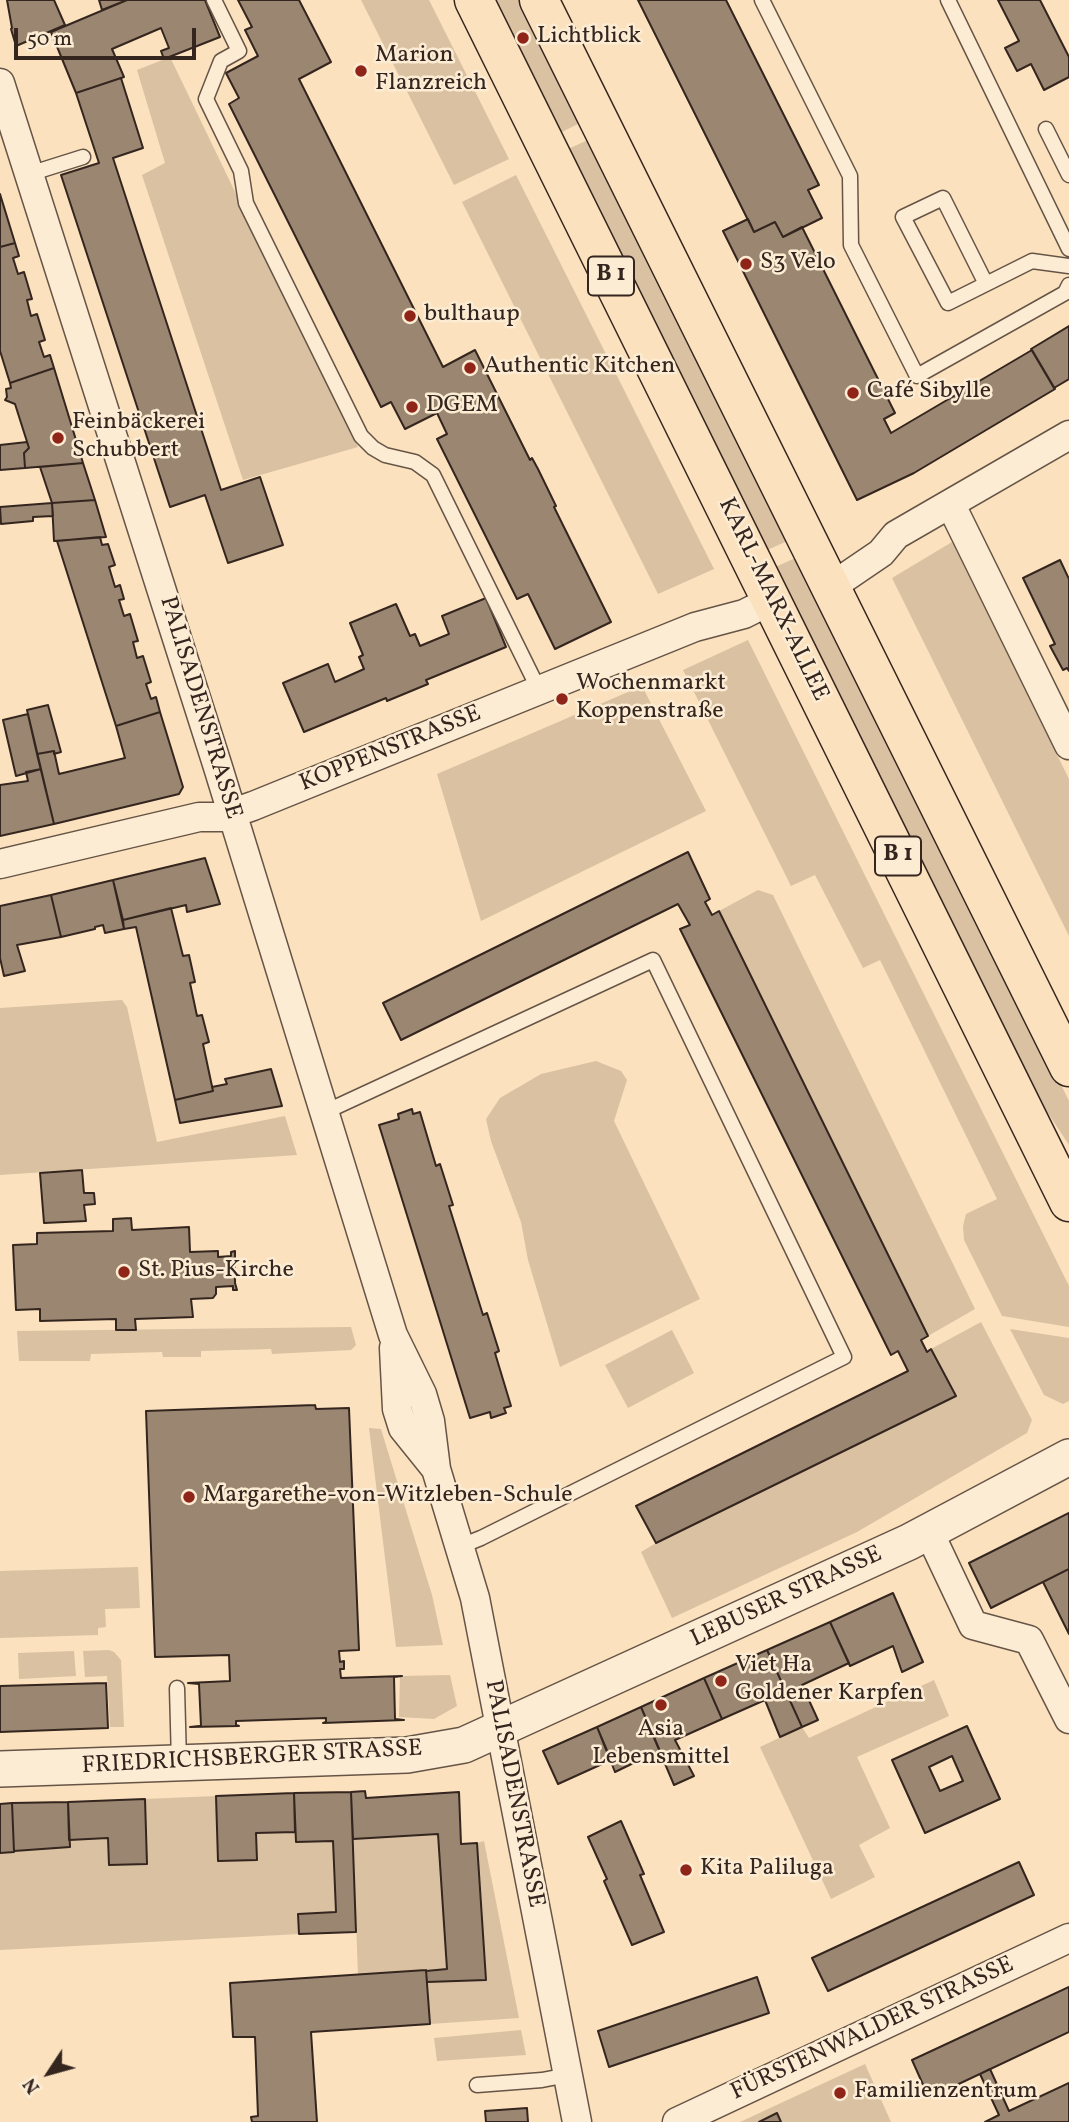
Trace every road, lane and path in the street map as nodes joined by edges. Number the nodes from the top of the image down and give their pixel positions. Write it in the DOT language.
graph roads {
  1 [pos="214,0"];
  2 [pos="474,0"];
  3 [pos="539,0"];
  4 [pos="762,0"];
  5 [pos="948,0"];
  6 [pos="0,83"];
  7 [pos="1046,129"];
  8 [pos="83,157"];
  9 [pos="30,174"];
  10 [pos="1069,175"];
  11 [pos="1069,249"];
  12 [pos="1069,266"];
  13 [pos="986,284"];
  14 [pos="1068,293"];
  15 [pos="1069,435"];
  16 [pos="951,505"];
  17 [pos="831,587"];
  18 [pos="772,600"];
  19 [pos="539,690"];
  20 [pos="1069,745"];
  21 [pos="232,813"];
  22 [pos="0,864"];
  23 [pos="1069,1067"];
  24 [pos="325,1112"];
  25 [pos="1069,1202"];
  26 [pos="1069,1457"];
  27 [pos="929,1532"];
  28 [pos="461,1546"];
  29 [pos="177,1688"];
  30 [pos="1069,1719"];
  31 [pos="501,1730"];
  32 [pos="179,1763"];
  33 [pos="0,1769"];
  34 [pos="1069,1938"];
  35 [pos="568,2075"];
  36 [pos="477,2085"];
  37 [pos="577,2122"];
  38 [pos="677,2122"];
  1 -- 19 [label="lane"];
  2 -- 18 [label="main road, KARL-MARX-ALLEE / B 1"];
  3 -- 17 [label="main road, B 1"];
  4 -- 14 [label="lane"];
  5 -- 11 [label="lane"];
  6 -- 9 [label="street, PALISADENSTRASSE"];
  7 -- 10 [label="lane"];
  8 -- 9 [label="lane"];
  9 -- 21 [label="street, PALISADENSTRASSE"];
  12 -- 13 [label="lane"];
  13 -- 13 [label="lane"];
  15 -- 16 [label="street"];
  16 -- 17 [label="street"];
  16 -- 20 [label="street"];
  17 -- 23 [label="main road, B 1"];
  18 -- 19 [label="street, KOPPENSTRASSE"];
  18 -- 25 [label="main road, KARL-MARX-ALLEE / B 1"];
  19 -- 21 [label="street, KOPPENSTRASSE"];
  21 -- 22 [label="street, KOPPENSTRASSE"];
  21 -- 24 [label="street, PALISADENSTRASSE"];
  24 -- 28 [label="street, PALISADENSTRASSE"];
  24 -- 28 [label="lane"];
  26 -- 27 [label="street, LEBUSER STRASSE"];
  27 -- 30 [label="street"];
  27 -- 31 [label="street, LEBUSER STRASSE"];
  28 -- 31 [label="street, PALISADENSTRASSE"];
  29 -- 32 [label="lane"];
  31 -- 32 [label="street, FRIEDRICHSBERGER STRASSE"];
  31 -- 35 [label="street, PALISADENSTRASSE"];
  32 -- 33 [label="street, FRIEDRICHSBERGER STRASSE"];
  34 -- 38 [label="street, FÜRSTENWALDER STRASSE"];
  35 -- 36 [label="lane"];
  35 -- 37 [label="street, PALISADENSTRASSE"];
}
